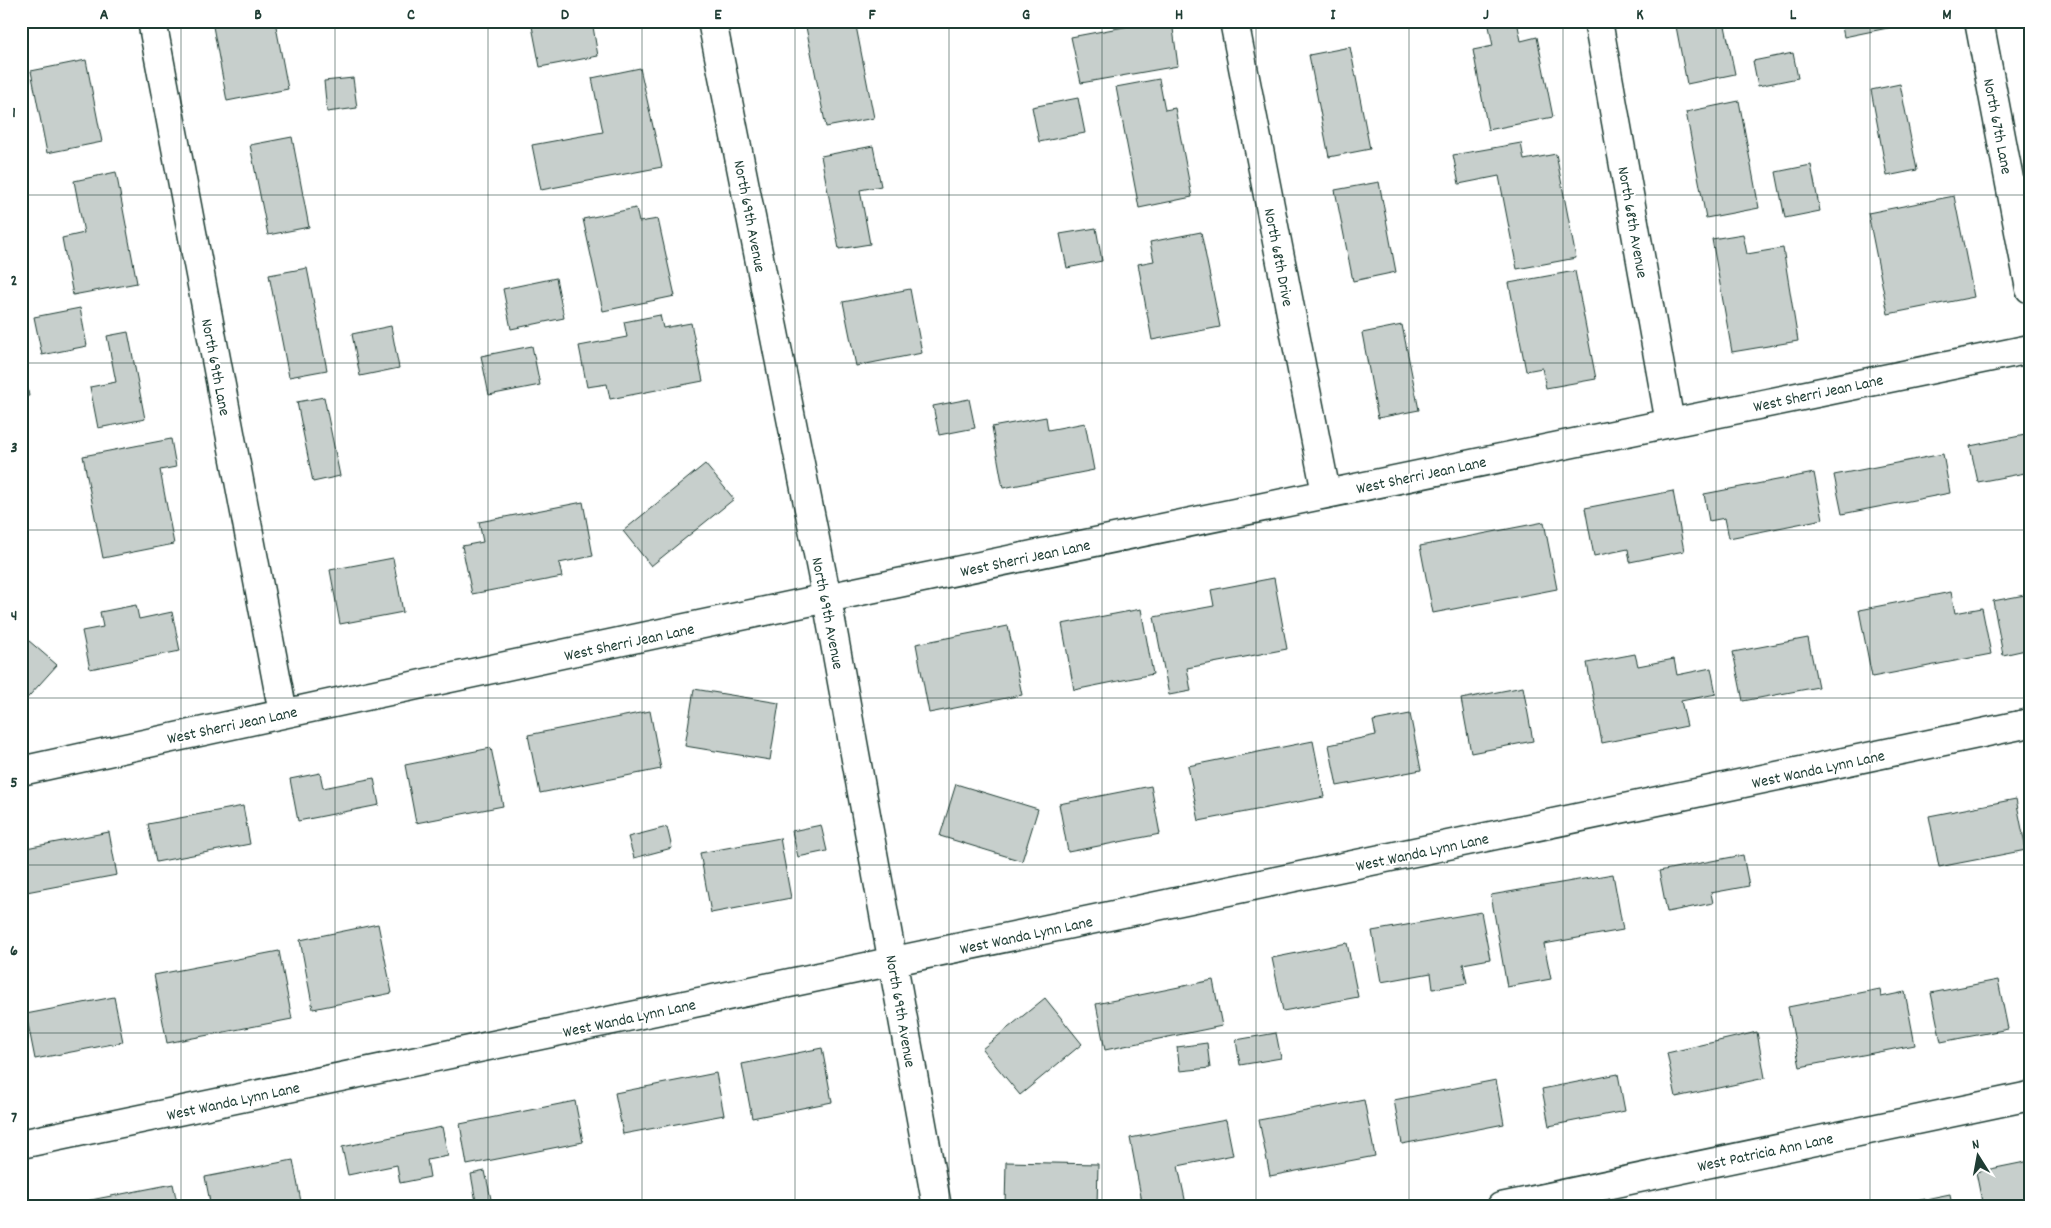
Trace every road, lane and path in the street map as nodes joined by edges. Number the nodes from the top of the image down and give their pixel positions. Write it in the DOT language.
graph roads {
  1 [pos="152,21"];
  2 [pos="712,21"];
  3 [pos="1234,21"];
  4 [pos="1598,21"];
  5 [pos="1979,21"];
  6 [pos="2030,289"];
  7 [pos="2030,349"];
  8 [pos="1670,423"];
  9 [pos="1326,493"];
  10 [pos="827,599"];
  11 [pos="282,713"];
  12 [pos="2030,723"];
  13 [pos="21,771"];
  14 [pos="894,962"];
  15 [pos="2030,1096"];
  16 [pos="21,1144"];
  17 [pos="937,1207"];
  18 [pos="1501,1207"];
  1 -- 11 [label="street, North 69th Lane"];
  2 -- 10 [label="street, North 69th Avenue"];
  3 -- 9 [label="street, North 68th Drive"];
  4 -- 8 [label="street, North 68th Avenue"];
  5 -- 6 [label="street, North 67th Lane"];
  7 -- 8 [label="street, West Sherri Jean Lane"];
  8 -- 9 [label="street, West Sherri Jean Lane"];
  9 -- 10 [label="street, West Sherri Jean Lane"];
  10 -- 11 [label="street, West Sherri Jean Lane"];
  10 -- 14 [label="street, North 69th Avenue"];
  11 -- 13 [label="street, West Sherri Jean Lane"];
  12 -- 14 [label="street, West Wanda Lynn Lane"];
  14 -- 16 [label="street, West Wanda Lynn Lane"];
  14 -- 17 [label="street, North 69th Avenue"];
  15 -- 18 [label="street, West Patricia Ann Lane"];
}
